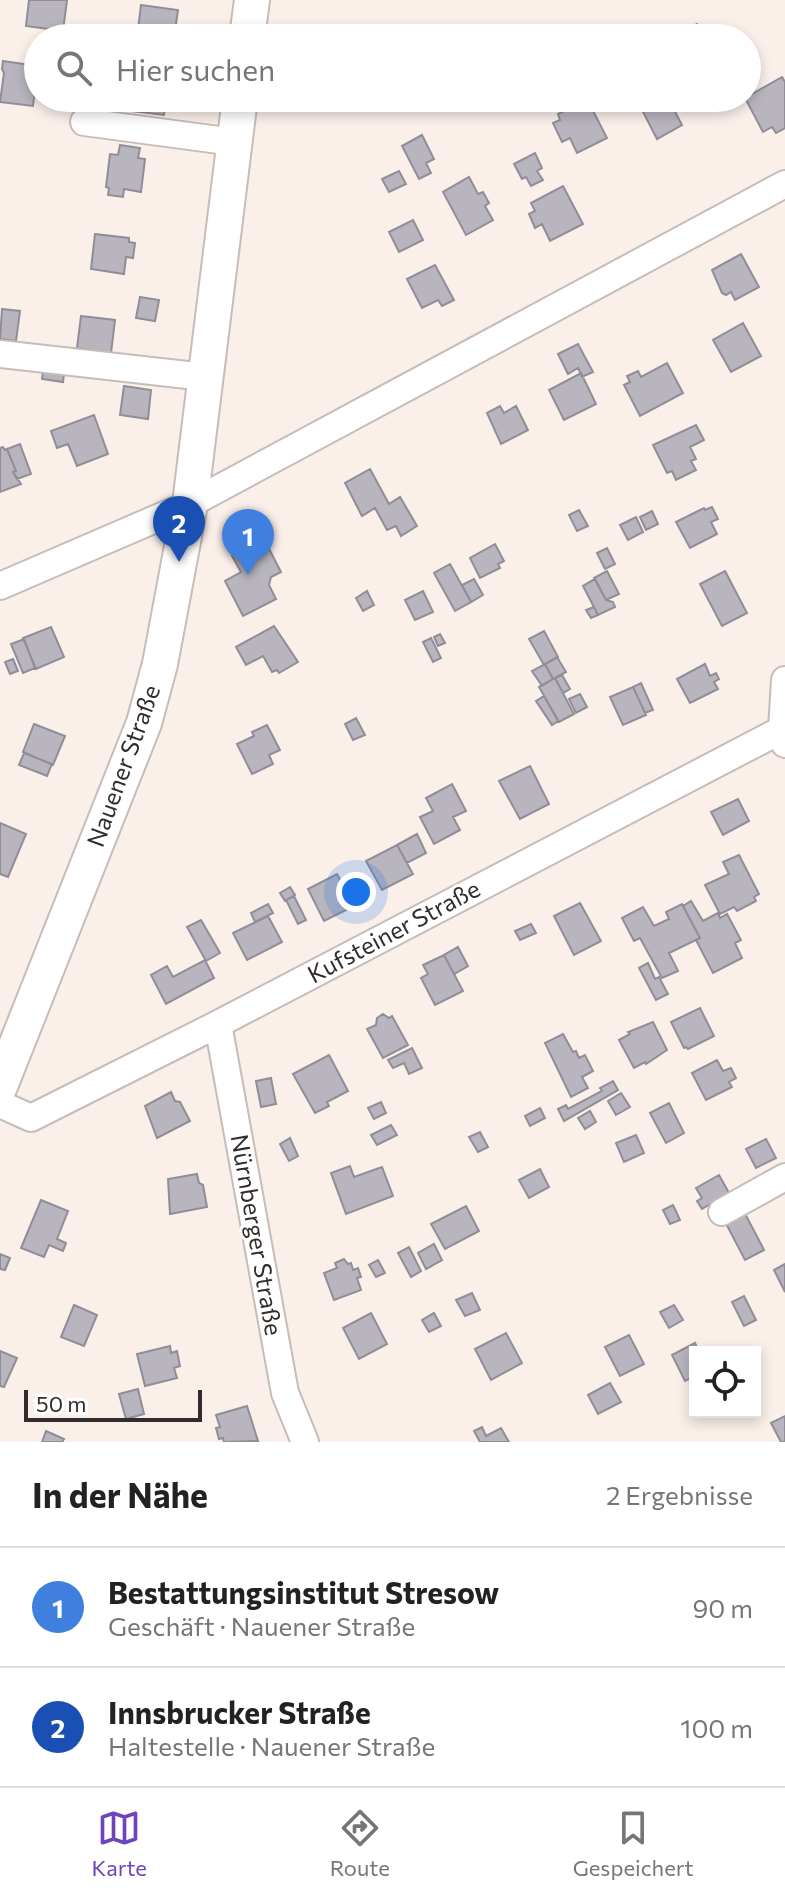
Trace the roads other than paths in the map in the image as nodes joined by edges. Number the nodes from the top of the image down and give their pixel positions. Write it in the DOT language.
graph roads {
  1 [pos="252,0"];
  2 [pos="249,24"];
  3 [pos="238,112"];
  4 [pos="84,122"];
  5 [pos="234,142"];
  6 [pos="785,184"];
  7 [pos="0,354"];
  8 [pos="205,377"];
  9 [pos="190,504"];
  10 [pos="0,586"];
  11 [pos="785,680"];
  12 [pos="784,734"];
  13 [pos="218,1024"];
  14 [pos="0,1086"];
  15 [pos="0,1104"];
  16 [pos="785,1177"];
  17 [pos="722,1212"];
  18 [pos="305,1442"];
  1 -- 2 [label="main road"];
  3 -- 5 [label="main road, Nauener Straße"];
  4 -- 5 [label="street"];
  5 -- 8 [label="main road, Nauener Straße"];
  6 -- 9 [label="street"];
  7 -- 8 [label="street"];
  8 -- 9 [label="main road, Nauener Straße"];
  9 -- 10 [label="street"];
  9 -- 14 [label="main road, Nauener Straße"];
  11 -- 12 [label="street"];
  12 -- 13 [label="street, Kufsteiner Straße"];
  13 -- 15 [label="street, Kufsteiner Straße"];
  13 -- 18 [label="street, Nürnberger Straße"];
  16 -- 17 [label="street"];
}
